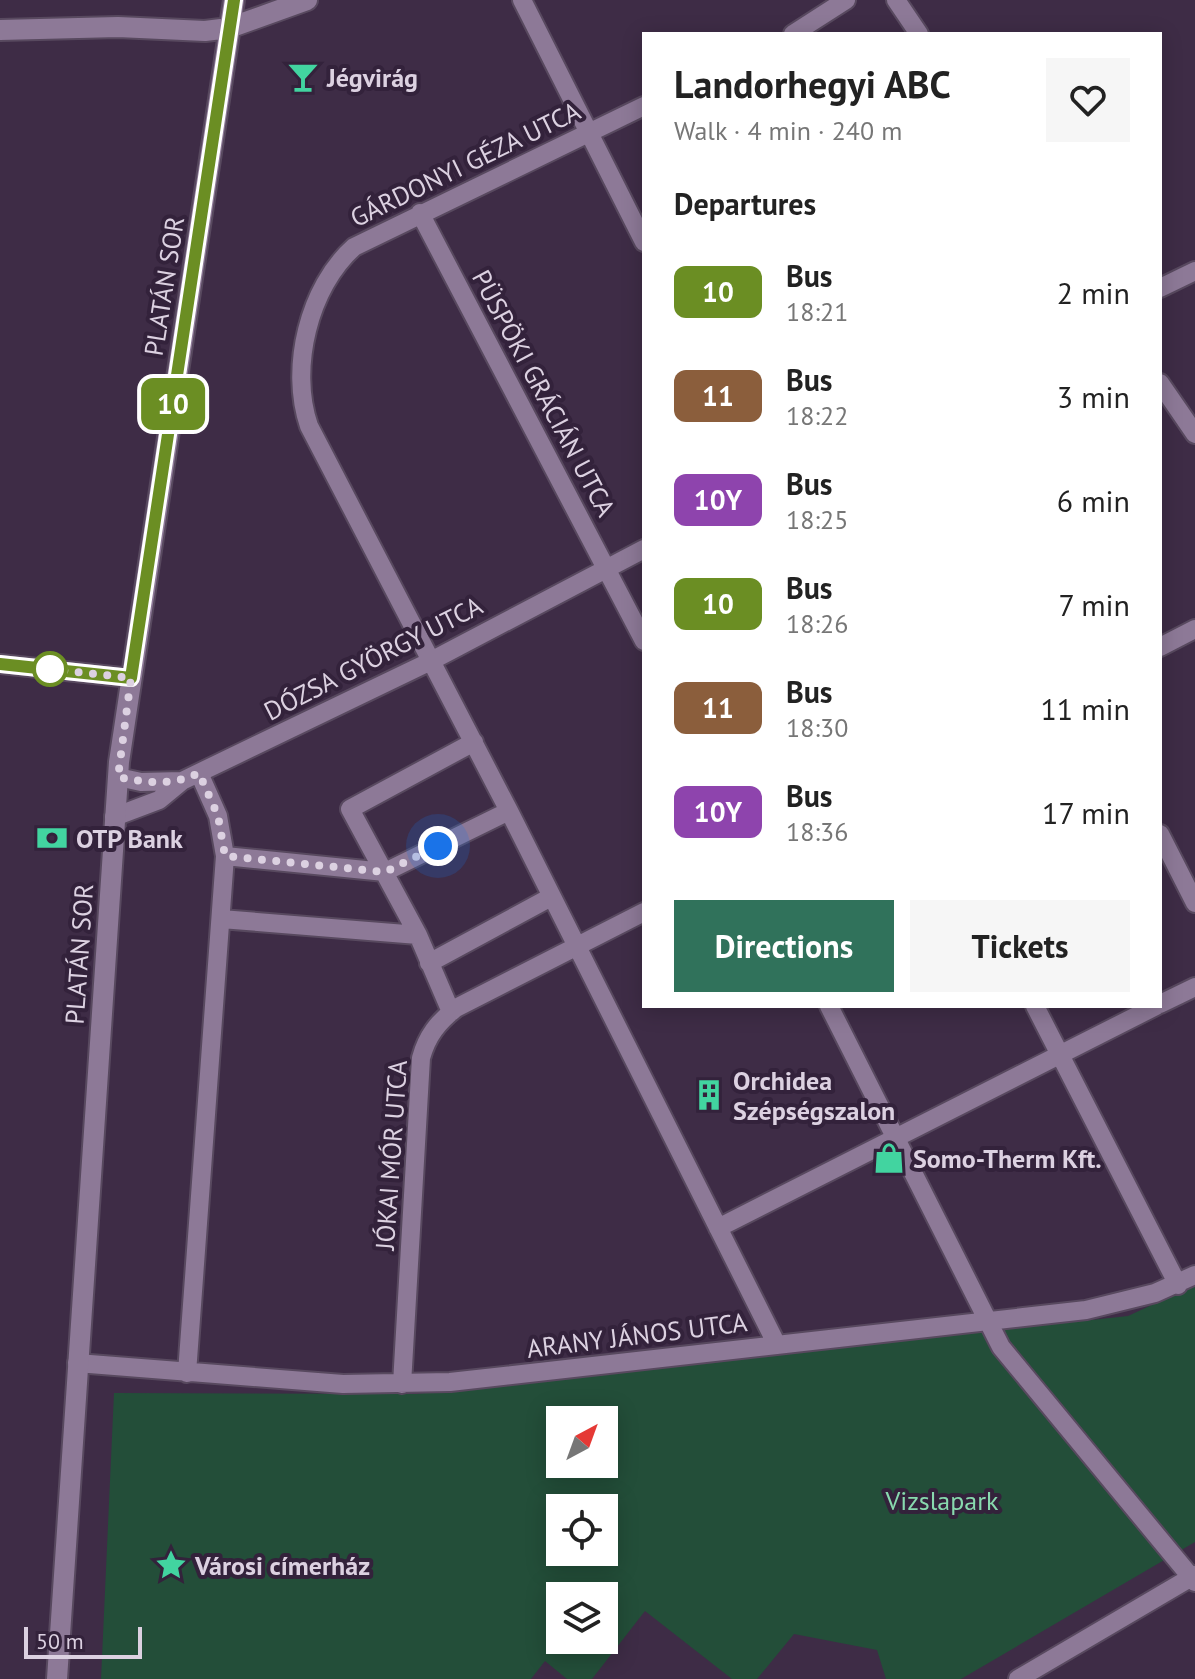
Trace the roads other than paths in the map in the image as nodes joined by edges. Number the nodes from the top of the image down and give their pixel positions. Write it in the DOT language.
graph roads {
  1 [pos="234,0"];
  2 [pos="307,0"];
  3 [pos="522,0"];
  4 [pos="846,0"];
  5 [pos="896,0"];
  6 [pos="229,28"];
  7 [pos="0,30"];
  8 [pos="796,32"];
  9 [pos="918,32"];
  10 [pos="642,107"];
  11 [pos="588,132"];
  12 [pos="420,213"];
  13 [pos="642,238"];
  14 [pos="1195,271"];
  15 [pos="1162,287"];
  16 [pos="1162,386"];
  17 [pos="1195,434"];
  18 [pos="642,550"];
  19 [pos="607,567"];
  20 [pos="1195,629"];
  21 [pos="642,637"];
  22 [pos="1162,646"];
  23 [pos="429,662"];
  24 [pos="0,664"];
  25 [pos="131,678"];
  26 [pos="474,742"];
  27 [pos="199,773"];
  28 [pos="118,777"];
  29 [pos="182,781"];
  30 [pos="509,811"];
  31 [pos="114,817"];
  32 [pos="1162,838"];
  33 [pos="225,856"];
  34 [pos="385,872"];
  35 [pos="551,897"];
  36 [pos="1195,903"];
  37 [pos="642,913"];
  38 [pos="221,919"];
  39 [pos="418,935"];
  40 [pos="577,946"];
  41 [pos="429,963"];
  42 [pos="1195,987"];
  43 [pos="1162,1003"];
  44 [pos="830,1008"];
  45 [pos="1036,1008"];
  46 [pos="1152,1008"];
  47 [pos="451,1012"];
  48 [pos="1059,1055"];
  49 [pos="896,1137"];
  50 [pos="718,1228"];
  51 [pos="1187,1280"];
  52 [pos="988,1320"];
  53 [pos="777,1345"];
  54 [pos="77,1363"];
  55 [pos="187,1373"];
  56 [pos="402,1384"];
  57 [pos="1194,1579"];
  58 [pos="57,1679"];
  59 [pos="1018,1679"];
  1 -- 6 [label="street, PLATÁN SOR"];
  2 -- 6 [label="street"];
  3 -- 11 [label="street"];
  4 -- 8 [label="street"];
  5 -- 9 [label="street"];
  6 -- 7 [label="street"];
  6 -- 25 [label="street, PLATÁN SOR"];
  10 -- 11 [label="street, GÁRDONYI GÉZA UTCA"];
  11 -- 12 [label="street, GÁRDONYI GÉZA UTCA"];
  11 -- 13 [label="street"];
  12 -- 19 [label="street, PÜSPÖKI GRÁCIÁN UTCA"];
  12 -- 23 [label="street, GÁRDONYI GÉZA UTCA"];
  14 -- 15 [label="street"];
  16 -- 17 [label="street"];
  18 -- 19 [label="street, DÓZSA GYÖRGY UTCA"];
  19 -- 21 [label="street, PÜSPÖKI GRÁCIÁN UTCA"];
  19 -- 23 [label="street, DÓZSA GYÖRGY UTCA"];
  20 -- 22 [label="street"];
  23 -- 26 [label="street, GÁRDONYI GÉZA UTCA"];
  23 -- 27 [label="street, DÓZSA GYÖRGY UTCA"];
  24 -- 25 [label="street"];
  25 -- 28 [label="street, PLATÁN SOR"];
  26 -- 30 [label="street, GÁRDONYI GÉZA UTCA"];
  26 -- 34 [label="street"];
  27 -- 29 [label="street, DÓZSA GYÖRGY UTCA"];
  27 -- 33 [label="street"];
  28 -- 29 [label="street, DÓZSA GYÖRGY UTCA"];
  28 -- 31 [label="street, PLATÁN SOR"];
  29 -- 31 [label="street"];
  30 -- 34 [label="street"];
  30 -- 35 [label="street, GÁRDONYI GÉZA UTCA"];
  31 -- 54 [label="street, PLATÁN SOR"];
  32 -- 36 [label="street"];
  33 -- 34 [label="street"];
  33 -- 38 [label="street"];
  34 -- 39 [label="street"];
  35 -- 40 [label="street, GÁRDONYI GÉZA UTCA"];
  35 -- 41 [label="street"];
  37 -- 40 [label="street, JÓKAI MÓR UTCA"];
  38 -- 39 [label="street"];
  38 -- 55 [label="street"];
  39 -- 41 [label="street"];
  40 -- 47 [label="street, JÓKAI MÓR UTCA"];
  40 -- 50 [label="street, GÁRDONYI GÉZA UTCA"];
  41 -- 47 [label="street"];
  42 -- 43 [label="street"];
  44 -- 49 [label="street"];
  45 -- 48 [label="street"];
  46 -- 48 [label="street"];
  47 -- 56 [label="street, JÓKAI MÓR UTCA"];
  48 -- 49 [label="street"];
  48 -- 51 [label="street"];
  49 -- 50 [label="street"];
  49 -- 52 [label="street"];
  50 -- 53 [label="street, GÁRDONYI GÉZA UTCA"];
  51 -- 52 [label="street, ARANY JÁNOS UTCA"];
  52 -- 53 [label="street, ARANY JÁNOS UTCA"];
  52 -- 57 [label="street"];
  53 -- 56 [label="street, ARANY JÁNOS UTCA"];
  54 -- 55 [label="street, ARANY JÁNOS UTCA"];
  54 -- 58 [label="street, PLATÁN SOR"];
  55 -- 56 [label="street, ARANY JÁNOS UTCA"];
  57 -- 59 [label="street"];
}
